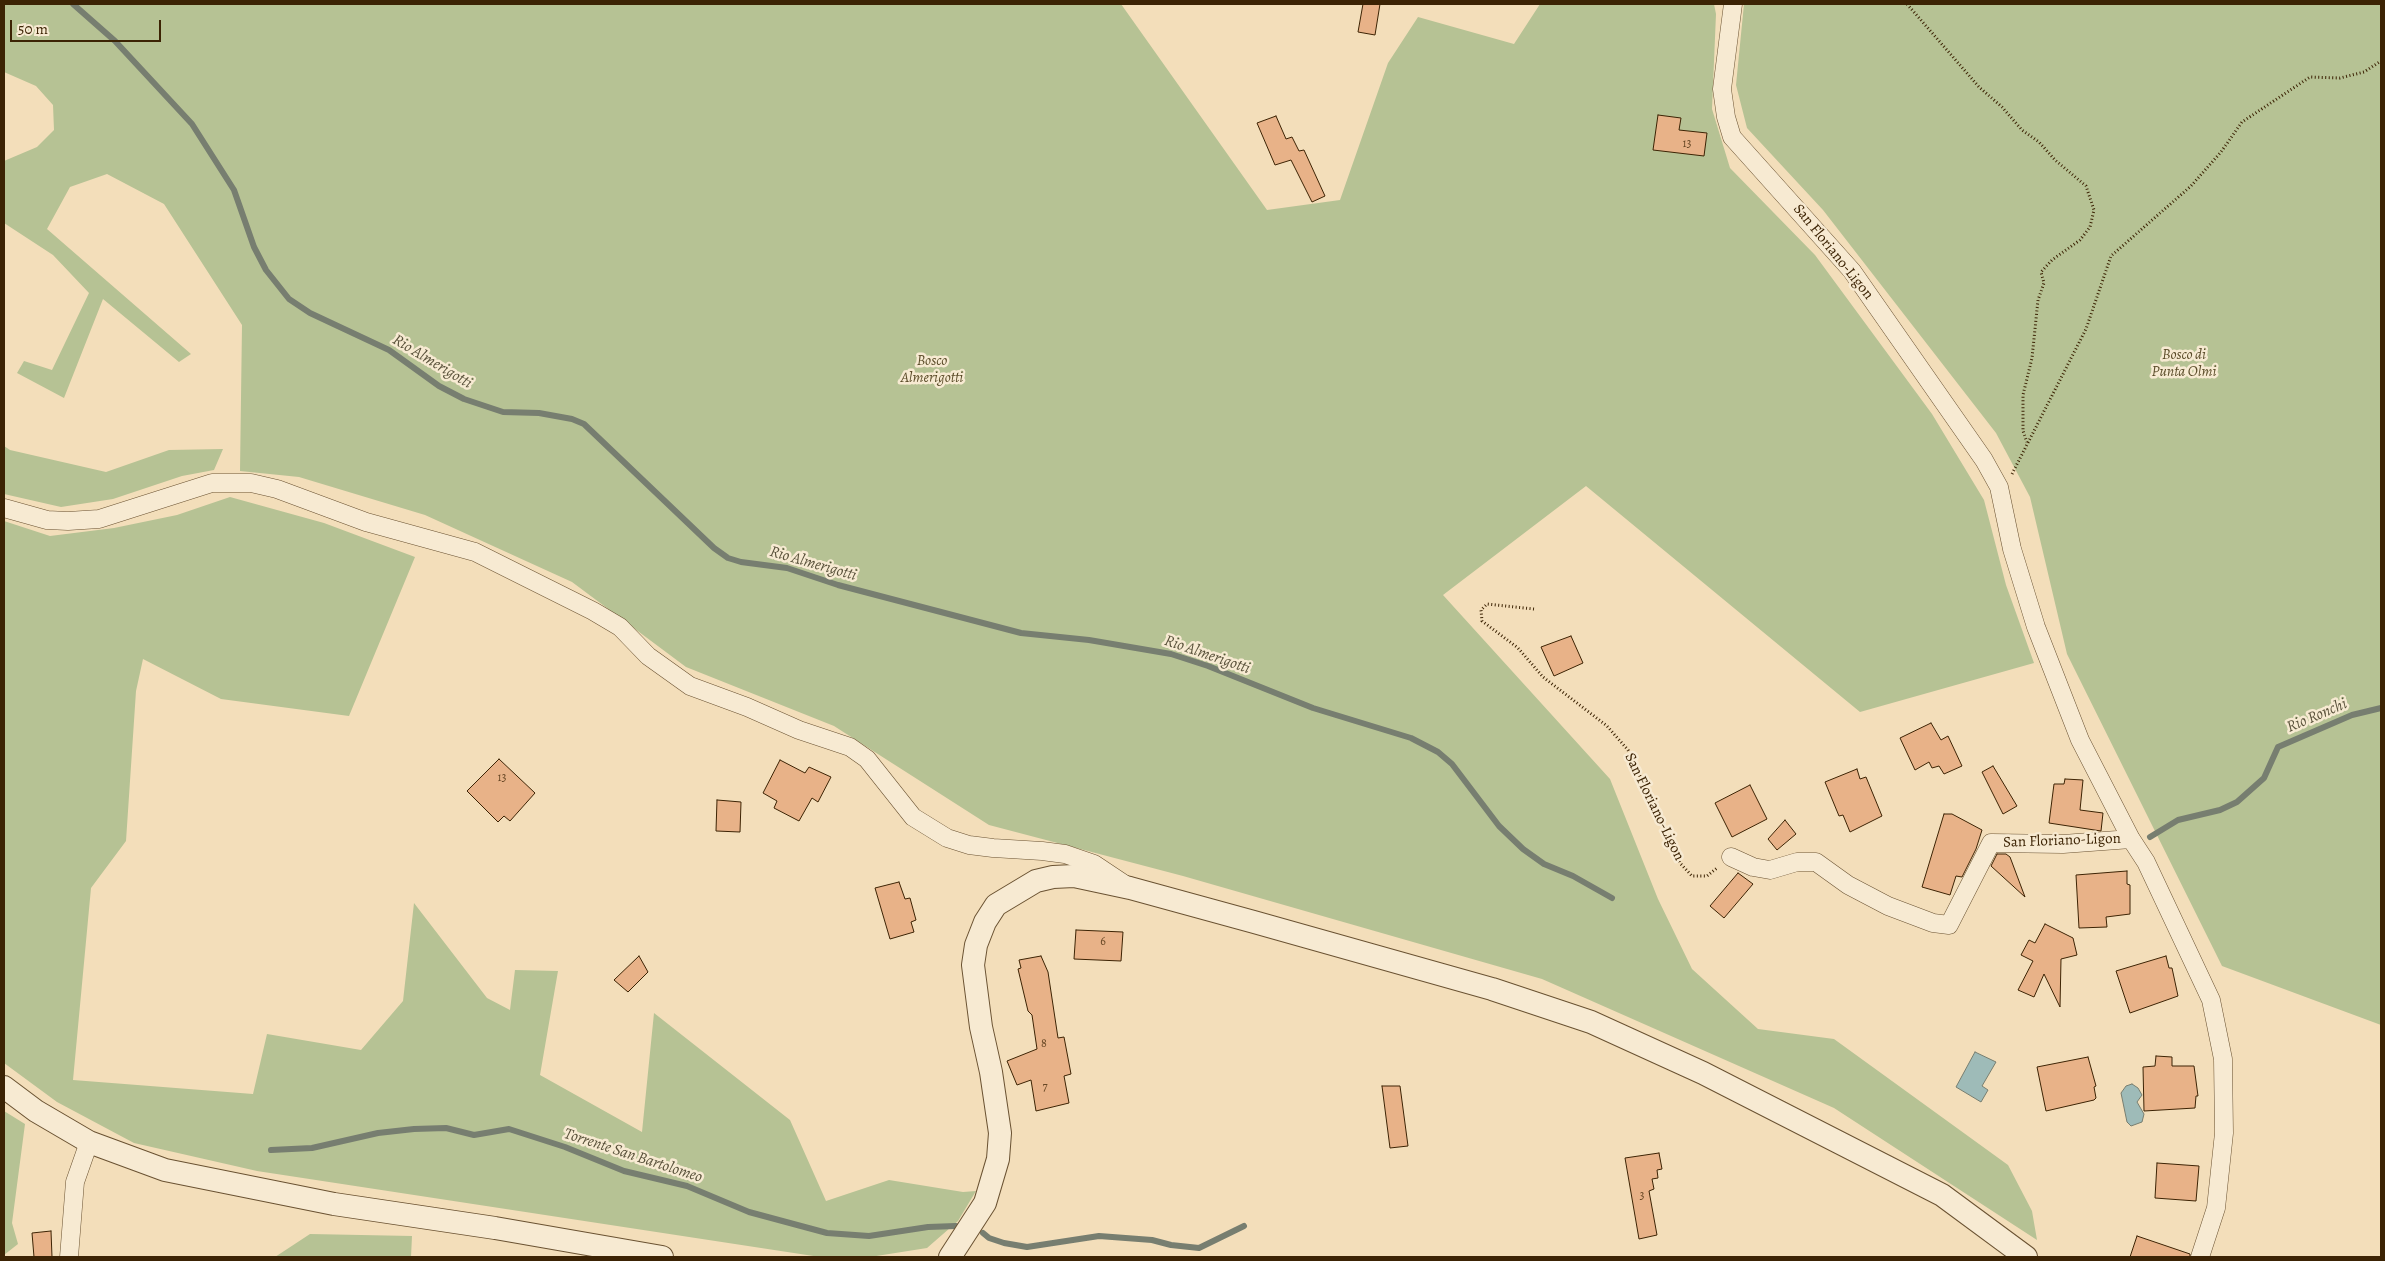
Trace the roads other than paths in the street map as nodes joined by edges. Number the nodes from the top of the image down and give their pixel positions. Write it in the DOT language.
graph roads {
  1 [pos="1733,4"];
  2 [pos="4,508"];
  3 [pos="2131,839"];
  4 [pos="1731,857"];
  5 [pos="1130,888"];
  6 [pos="4,1087"];
  7 [pos="89,1142"];
  8 [pos="70,1257"];
  9 [pos="662,1257"];
  10 [pos="950,1257"];
  11 [pos="2026,1257"];
  12 [pos="2200,1257"];
  1 -- 3 [label="street, San Floriano-Ligon"];
  2 -- 5 [label="street"];
  3 -- 4 [label="street, San Floriano-Ligon"];
  3 -- 12 [label="street, San Floriano-Ligon"];
  5 -- 10 [label="street"];
  5 -- 11 [label="street"];
  6 -- 7 [label="street"];
  7 -- 8 [label="street"];
  7 -- 9 [label="street"];
}
